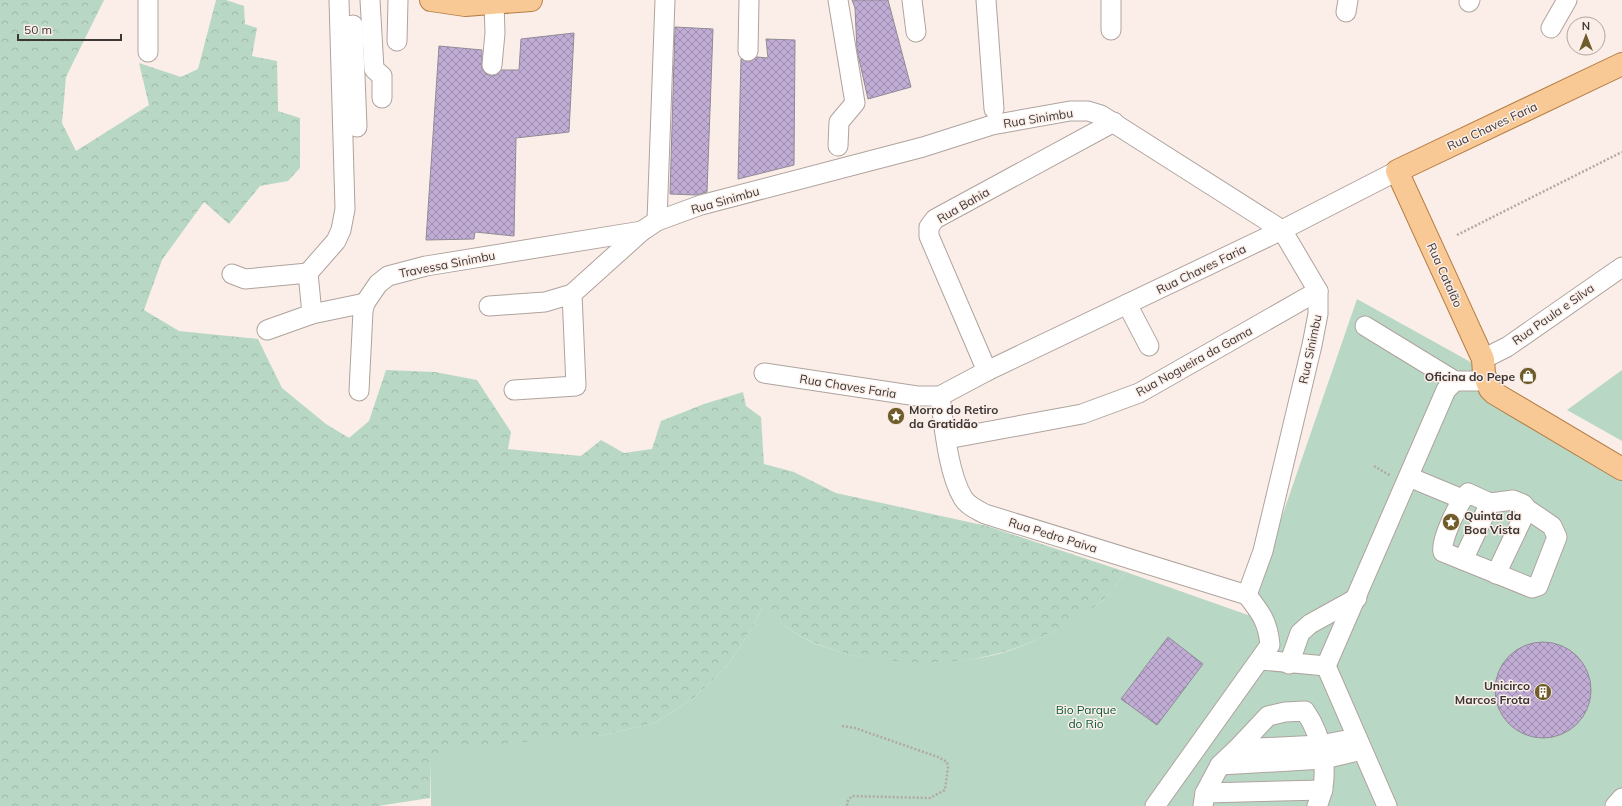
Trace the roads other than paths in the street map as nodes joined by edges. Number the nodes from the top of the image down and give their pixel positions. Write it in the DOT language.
graph roads {
  1 [pos="148,0"];
  2 [pos="339,0"];
  3 [pos="352,0"];
  4 [pos="370,0"];
  5 [pos="398,0"];
  6 [pos="431,0"];
  7 [pos="531,0"];
  8 [pos="665,0"];
  9 [pos="749,0"];
  10 [pos="838,0"];
  11 [pos="912,0"];
  12 [pos="986,0"];
  13 [pos="1111,0"];
  14 [pos="1566,0"];
  15 [pos="487,2"];
  16 [pos="1551,28"];
  17 [pos="1111,30"];
  18 [pos="916,32"];
  19 [pos="397,41"];
  20 [pos="748,51"];
  21 [pos="148,52"];
  22 [pos="1622,64"];
  23 [pos="492,65"];
  24 [pos="382,98"];
  25 [pos="994,109"];
  26 [pos="1114,122"];
  27 [pos="357,127"];
  28 [pos="838,146"];
  29 [pos="1397,171"];
  30 [pos="650,226"];
  31 [pos="1282,230"];
  32 [pos="1622,267"];
  33 [pos="308,273"];
  34 [pos="232,274"];
  35 [pos="1318,291"];
  36 [pos="572,294"];
  37 [pos="366,302"];
  38 [pos="1127,304"];
  39 [pos="490,306"];
  40 [pos="312,314"];
  41 [pos="1365,326"];
  42 [pos="268,330"];
  43 [pos="1149,346"];
  44 [pos="1483,359"];
  45 [pos="987,371"];
  46 [pos="764,373"];
  47 [pos="1455,381"];
  48 [pos="1486,381"];
  49 [pos="514,390"];
  50 [pos="359,392"];
  51 [pos="940,396"];
  52 [pos="947,439"];
  53 [pos="1622,469"];
  54 [pos="1407,481"];
  55 [pos="1462,499"];
  56 [pos="1490,503"];
  57 [pos="1527,509"];
  58 [pos="1463,560"];
  59 [pos="1496,574"];
  60 [pos="1247,595"];
  61 [pos="1357,598"];
  62 [pos="1260,660"];
  63 [pos="1289,664"];
  64 [pos="1326,666"];
  65 [pos="1360,744"];
  66 [pos="1237,749"];
  67 [pos="1322,752"];
  68 [pos="1220,765"];
  69 [pos="1320,798"];
  70 [pos="1622,798"];
  71 [pos="1204,799"];
  72 [pos="1155,806"];
  73 [pos="1387,806"];
  74 [pos="1615,806"];
  1 -- 21 [label="street"];
  2 -- 33 [label="street"];
  3 -- 27 [label="street"];
  4 -- 24 [label="street"];
  5 -- 19 [label="street"];
  6 -- 15 [label="main road"];
  7 -- 15 [label="main road"];
  8 -- 30 [label="street"];
  9 -- 20 [label="street"];
  10 -- 28 [label="street"];
  11 -- 18 [label="street"];
  12 -- 25 [label="street"];
  13 -- 17 [label="street"];
  14 -- 16 [label="street"];
  15 -- 23 [label="street"];
  22 -- 29 [label="main road, Rua Chaves Faria"];
  26 -- 30 [label="street, Rua Sinimbu"];
  26 -- 31 [label="street, Rua Sinimbu"];
  26 -- 45 [label="street, Rua Bahia"];
  29 -- 31 [label="street, Rua Chaves Faria"];
  29 -- 44 [label="main road, Rua Catalão"];
  30 -- 36 [label="street, Rua Sinimbu"];
  30 -- 37 [label="street, Travessa Sinimbu"];
  31 -- 35 [label="street, Rua Sinimbu"];
  31 -- 38 [label="street, Rua Chaves Faria"];
  32 -- 44 [label="street, Rua Paula e Silva"];
  33 -- 34 [label="street"];
  33 -- 40 [label="street"];
  35 -- 52 [label="street, Rua Nogueira da Gama"];
  35 -- 60 [label="street, Rua Sinimbu"];
  36 -- 39 [label="street, Rua Sinimbu"];
  36 -- 49 [label="street"];
  37 -- 40 [label="street"];
  37 -- 50 [label="street"];
  38 -- 43 [label="street"];
  38 -- 45 [label="street, Rua Chaves Faria"];
  40 -- 42 [label="street"];
  41 -- 47 [label="street"];
  44 -- 48 [label="main road, Rua Catalão"];
  45 -- 51 [label="street, Rua Chaves Faria"];
  46 -- 51 [label="street, Rua Chaves Faria"];
  47 -- 48 [label="street"];
  47 -- 54 [label="street"];
  48 -- 53 [label="main road"];
  51 -- 52 [label="street, Rua Pedro Paiva"];
  52 -- 60 [label="street, Rua Pedro Paiva"];
  54 -- 55 [label="street"];
  54 -- 61 [label="street"];
  55 -- 56 [label="street"];
  55 -- 58 [label="street"];
  56 -- 57 [label="street"];
  56 -- 58 [label="street"];
  57 -- 59 [label="street"];
  57 -- 59 [label="street"];
  58 -- 59 [label="street"];
  60 -- 62 [label="street"];
  61 -- 63 [label="street"];
  61 -- 64 [label="street"];
  62 -- 63 [label="street"];
  62 -- 72 [label="street"];
  63 -- 64 [label="street"];
  64 -- 65 [label="street"];
  65 -- 67 [label="street"];
  65 -- 73 [label="street"];
  66 -- 67 [label="street"];
  66 -- 67 [label="street"];
  66 -- 68 [label="street"];
  67 -- 68 [label="street"];
  67 -- 69 [label="street"];
  68 -- 71 [label="street"];
  69 -- 71 [label="street"];
  70 -- 74 [label="street"];
}
